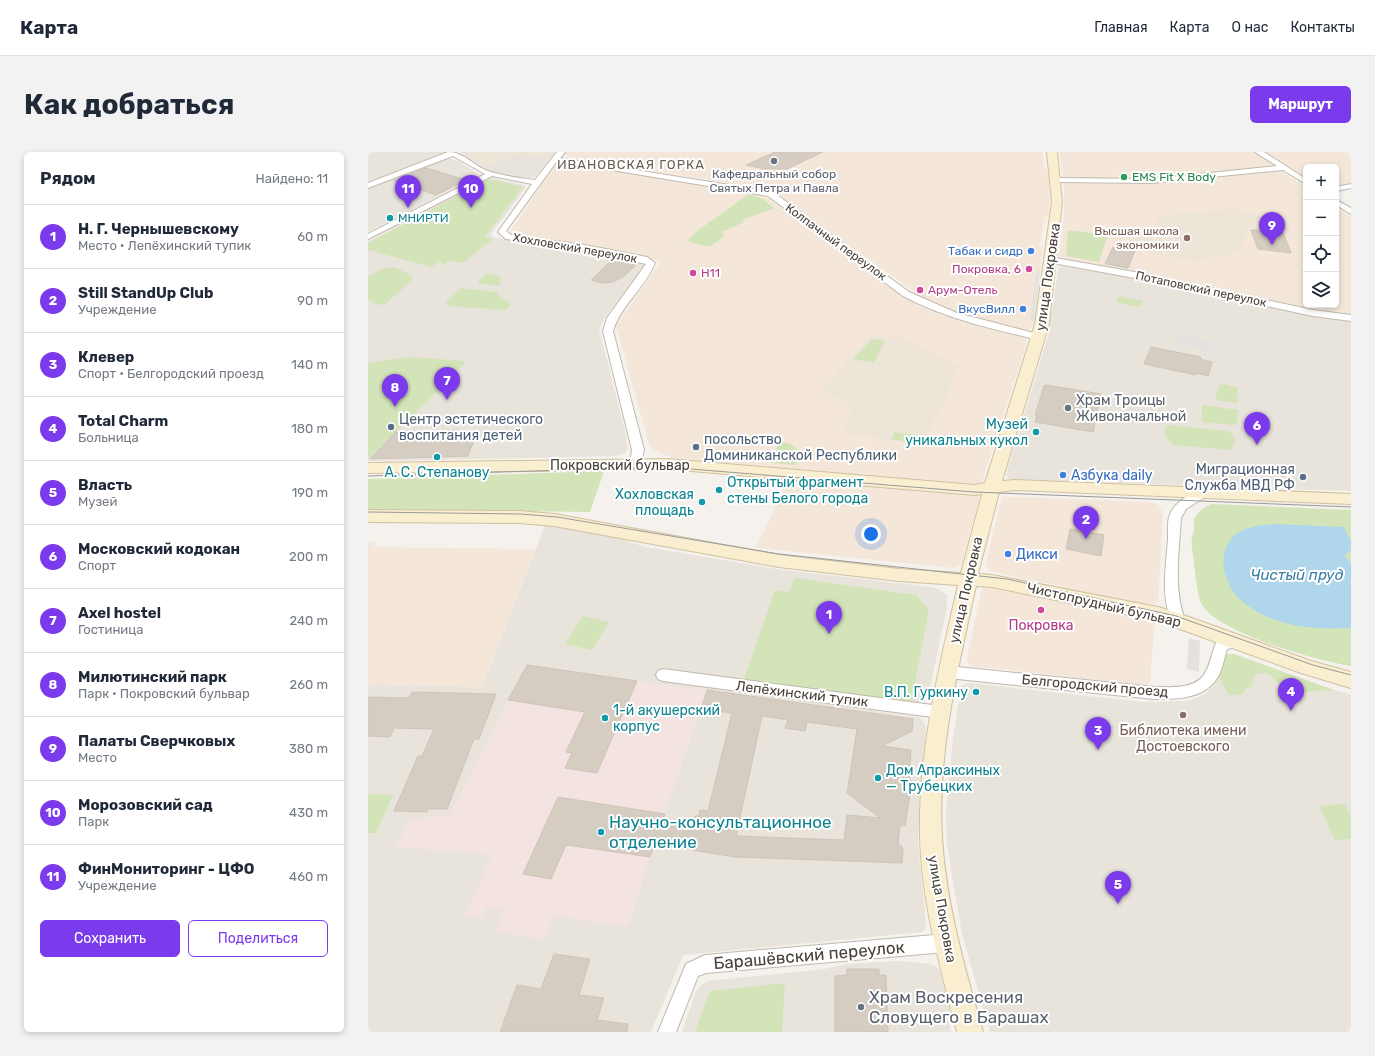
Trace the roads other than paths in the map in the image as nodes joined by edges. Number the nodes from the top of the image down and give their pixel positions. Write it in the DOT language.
graph roads {
  1 [pos="453,152"];
  2 [pos="1052,152"];
  3 [pos="1259,152"];
  4 [pos="558,155"];
  5 [pos="1283,168"];
  6 [pos="491,174"];
  7 [pos="1056,180"];
  8 [pos="1303,180"];
  9 [pos="537,182"];
  10 [pos="368,186"];
  11 [pos="1351,186"];
  12 [pos="1339,188"];
  13 [pos="1339,204"];
  14 [pos="1351,212"];
  15 [pos="368,237"];
  16 [pos="1050,260"];
  17 [pos="1351,318"];
  18 [pos="1039,337"];
  19 [pos="636,463"];
  20 [pos="368,468"];
  21 [pos="992,488"];
  22 [pos="1201,494"];
  23 [pos="1351,499"];
  24 [pos="368,516"];
  25 [pos="968,579"];
  26 [pos="1178,620"];
  27 [pos="1237,642"];
  28 [pos="948,672"];
  29 [pos="663,675"];
  30 [pos="1351,680"];
  31 [pos="940,712"];
  32 [pos="946,943"];
  33 [pos="667,1032"];
  34 [pos="970,1032"];
  1 -- 6 [label="street"];
  1 -- 10 [label="street"];
  2 -- 7 [label="main road, улица Покровка"];
  3 -- 5 [label="street"];
  4 -- 9 [label="street, Хохловский переулок"];
  4 -- 18 [label="street, Колпачный переулок"];
  5 -- 7 [label="street"];
  5 -- 8 [label="street"];
  6 -- 9 [label="street"];
  6 -- 15 [label="street"];
  7 -- 16 [label="main road, улица Покровка"];
  9 -- 19 [label="street, Хохловский переулок"];
  11 -- 12 [label="street"];
  13 -- 14 [label="street"];
  16 -- 17 [label="street, Потаповский переулок"];
  16 -- 18 [label="main road, улица Покровка"];
  18 -- 21 [label="main road, улица Покровка"];
  19 -- 20 [label="main road, Покровский бульвар"];
  19 -- 21 [label="main road, Покровский бульвар"];
  21 -- 22 [label="main road"];
  21 -- 25 [label="main road, улица Покровка"];
  22 -- 23 [label="main road"];
  22 -- 26 [label="street"];
  24 -- 25 [label="main road"];
  25 -- 26 [label="main road, Чистопрудный бульвар"];
  25 -- 28 [label="main road, улица Покровка"];
  26 -- 27 [label="main road, Чистопрудный бульвар"];
  27 -- 28 [label="street, Белгородский проезд"];
  27 -- 30 [label="main road, Чистопрудный бульвар"];
  28 -- 31 [label="main road, улица Покровка"];
  29 -- 31 [label="street, Лепёхинский тупик"];
  31 -- 32 [label="main road, улица Покровка"];
  32 -- 33 [label="street, Барашёвский переулок"];
  32 -- 34 [label="main road, улица Покровка"];
}
